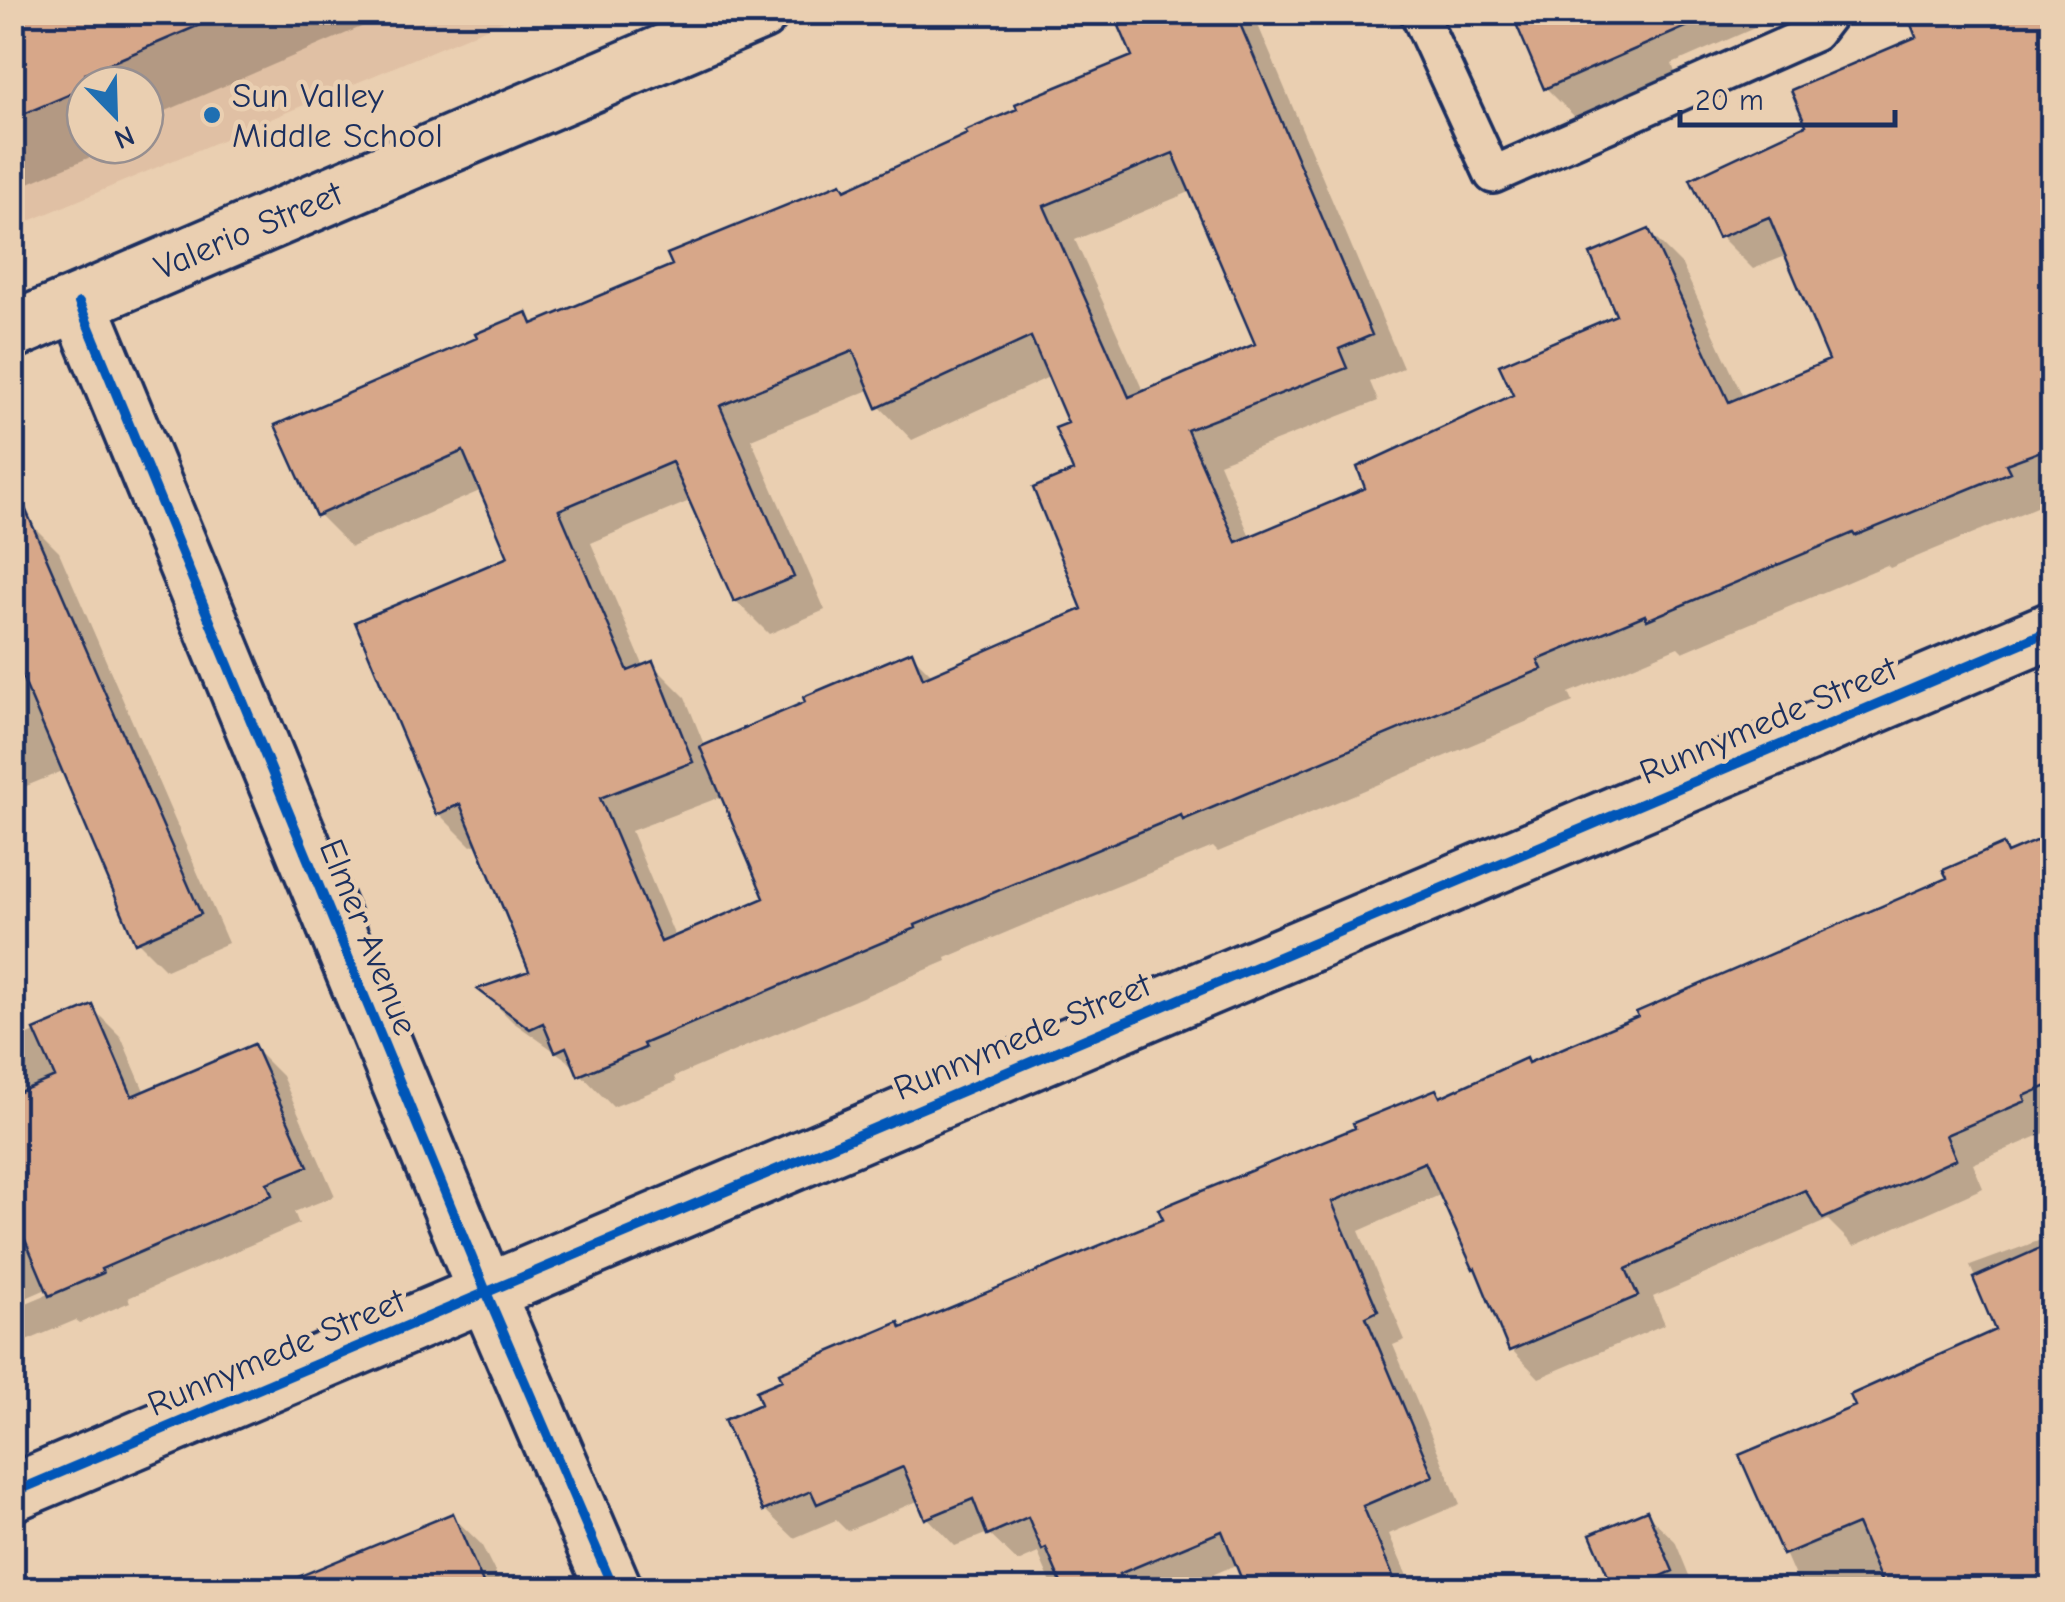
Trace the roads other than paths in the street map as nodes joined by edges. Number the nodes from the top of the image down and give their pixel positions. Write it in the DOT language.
graph roads {
  1 [pos="760,12"];
  2 [pos="1418,12"];
  3 [pos="1822,23"];
  4 [pos="78,302"];
  5 [pos="12,331"];
  6 [pos="2052,630"];
  7 [pos="486,1292"];
  8 [pos="12,1494"];
  9 [pos="614,1590"];
  1 -- 4 [label="street, Valerio Street"];
  2 -- 3 [label="lane"];
  4 -- 5 [label="street, Valerio Street"];
  4 -- 7 [label="street, Elmer Avenue"];
  6 -- 7 [label="street, Runnymede Street"];
  7 -- 8 [label="street, Runnymede Street"];
  7 -- 9 [label="street, Elmer Avenue"];
}
